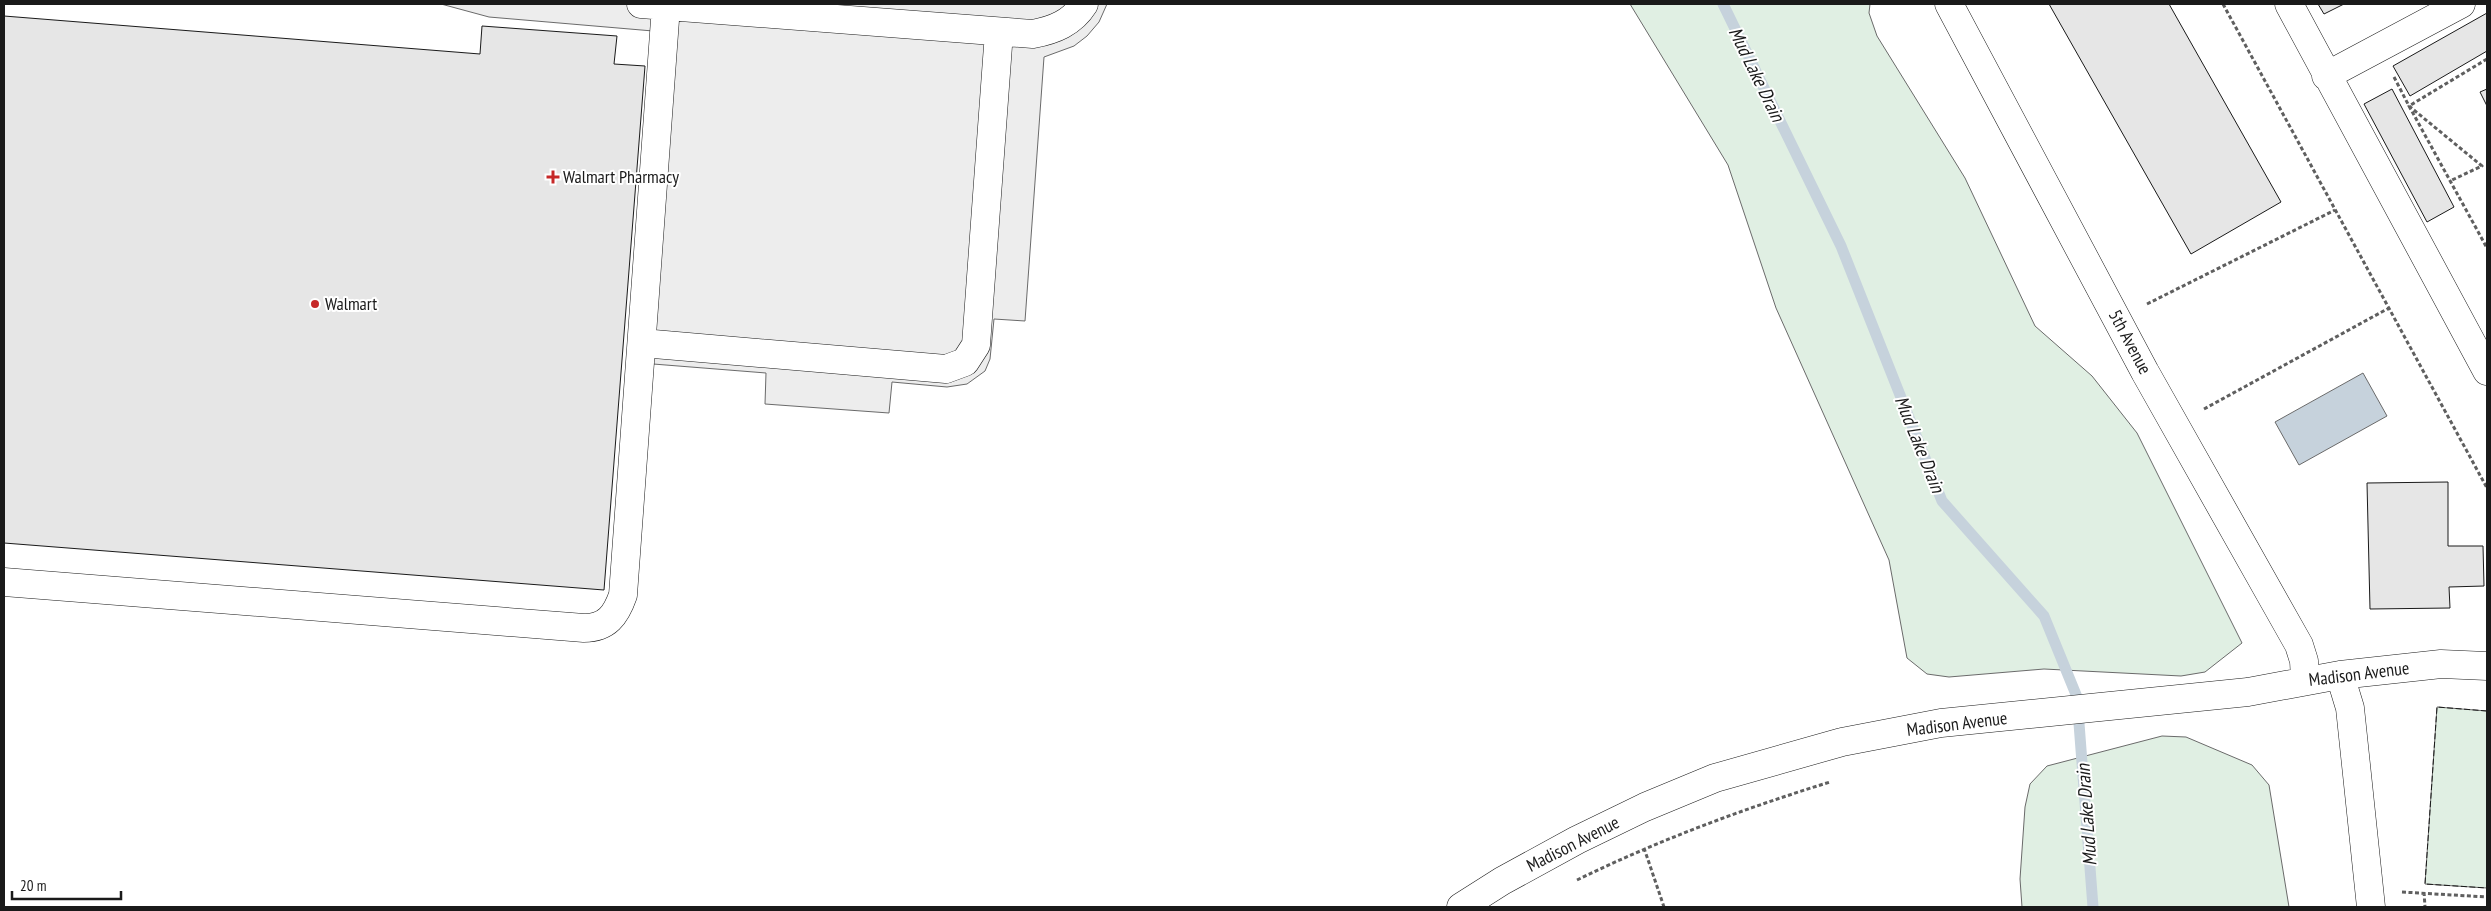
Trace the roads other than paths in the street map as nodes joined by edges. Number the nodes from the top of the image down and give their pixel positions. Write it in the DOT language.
graph roads {
  1 [pos="1084,4"];
  2 [pos="1949,4"];
  3 [pos="2289,4"];
  4 [pos="2461,4"];
  5 [pos="654,5"];
  6 [pos="2422,13"];
  7 [pos="999,32"];
  8 [pos="2326,76"];
  9 [pos="642,342"];
  10 [pos="2487,371"];
  11 [pos="4,582"];
  12 [pos="2487,666"];
  13 [pos="2340,675"];
  14 [pos="2305,680"];
  15 [pos="2370,899"];
  16 [pos="1461,907"];
  1 -- 7 [label="street"];
  2 -- 14 [label="street, 5th Avenue"];
  3 -- 8 [label="street"];
  4 -- 6 [label="street"];
  5 -- 7 [label="street"];
  5 -- 9 [label="street"];
  6 -- 8 [label="street"];
  7 -- 9 [label="street"];
  8 -- 10 [label="street"];
  9 -- 11 [label="street"];
  12 -- 13 [label="street, Madison Avenue"];
  13 -- 14 [label="street, Madison Avenue"];
  13 -- 15 [label="street"];
  14 -- 16 [label="street, Madison Avenue"];
}
